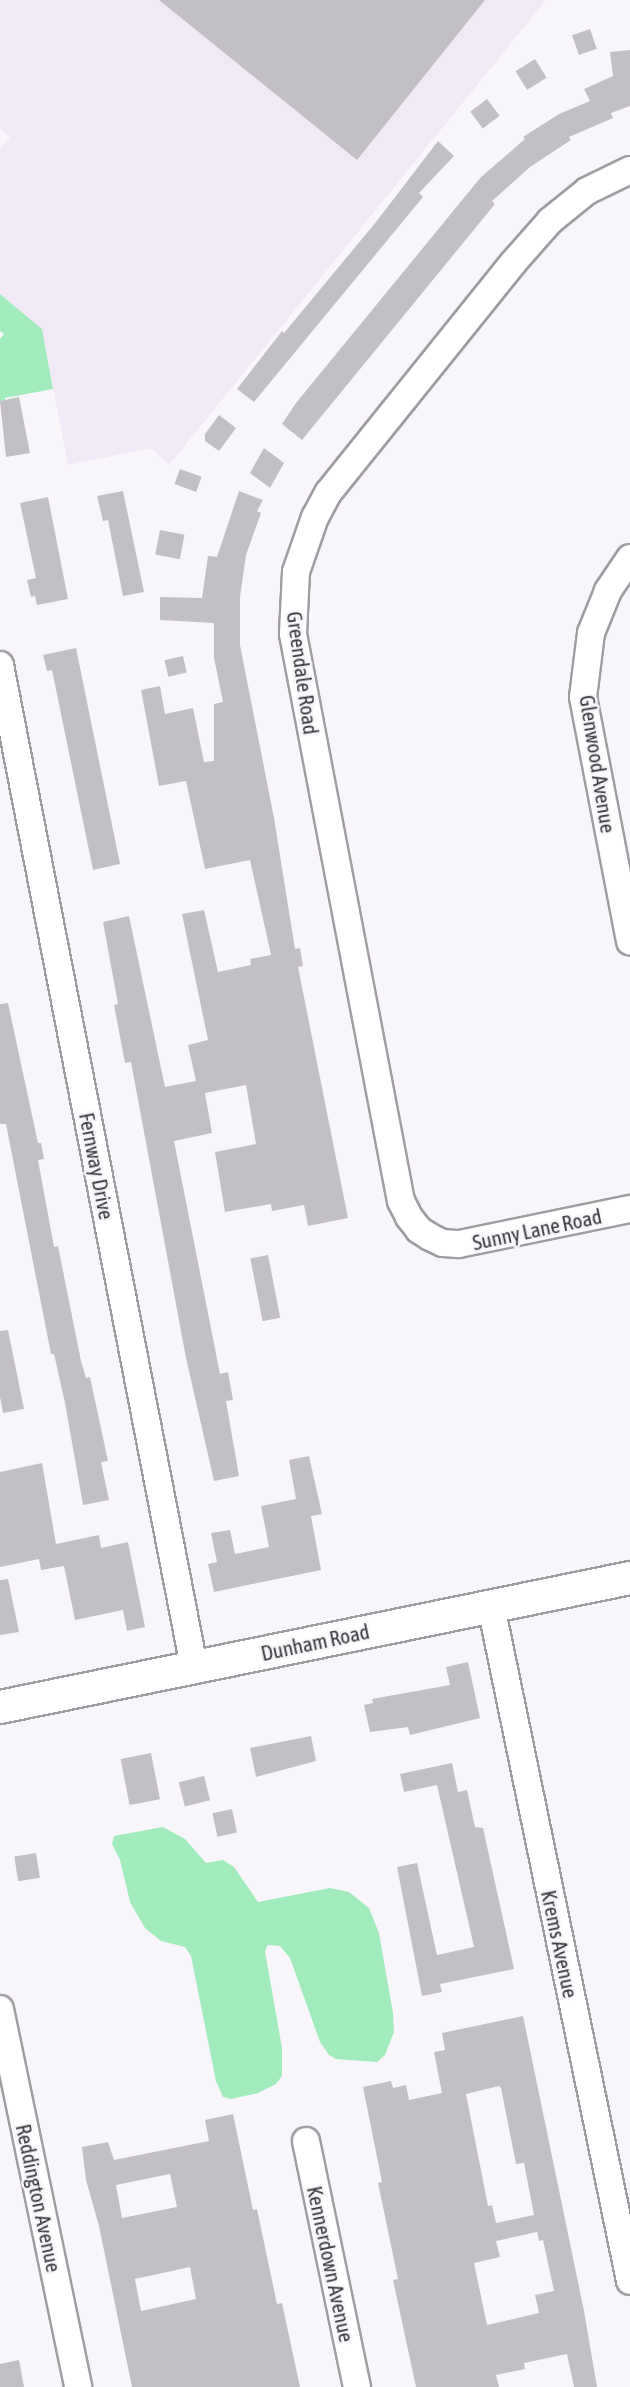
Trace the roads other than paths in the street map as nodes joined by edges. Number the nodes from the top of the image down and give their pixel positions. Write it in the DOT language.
graph roads {
  1 [pos="630,170"];
  2 [pos="630,558"];
  3 [pos="0,665"];
  4 [pos="630,942"];
  5 [pos="630,1209"];
  6 [pos="443,1243"];
  7 [pos="630,1578"];
  8 [pos="491,1606"];
  9 [pos="194,1667"];
  10 [pos="0,1707"];
  11 [pos="0,2009"];
  12 [pos="306,2141"];
  13 [pos="630,2282"];
  14 [pos="78,2387"];
  15 [pos="357,2387"];
  1 -- 6 [label="street, Greendale Road"];
  2 -- 4 [label="street, Glenwood Avenue"];
  3 -- 9 [label="street, Fernway Drive"];
  5 -- 6 [label="street, Sunny Lane Road"];
  7 -- 8 [label="street, Dunham Road"];
  8 -- 9 [label="street, Dunham Road"];
  8 -- 13 [label="street, Krems Avenue"];
  9 -- 10 [label="street, Dunham Road"];
  11 -- 14 [label="street, Reddington Avenue"];
  12 -- 15 [label="street, Kennerdown Avenue"];
}
